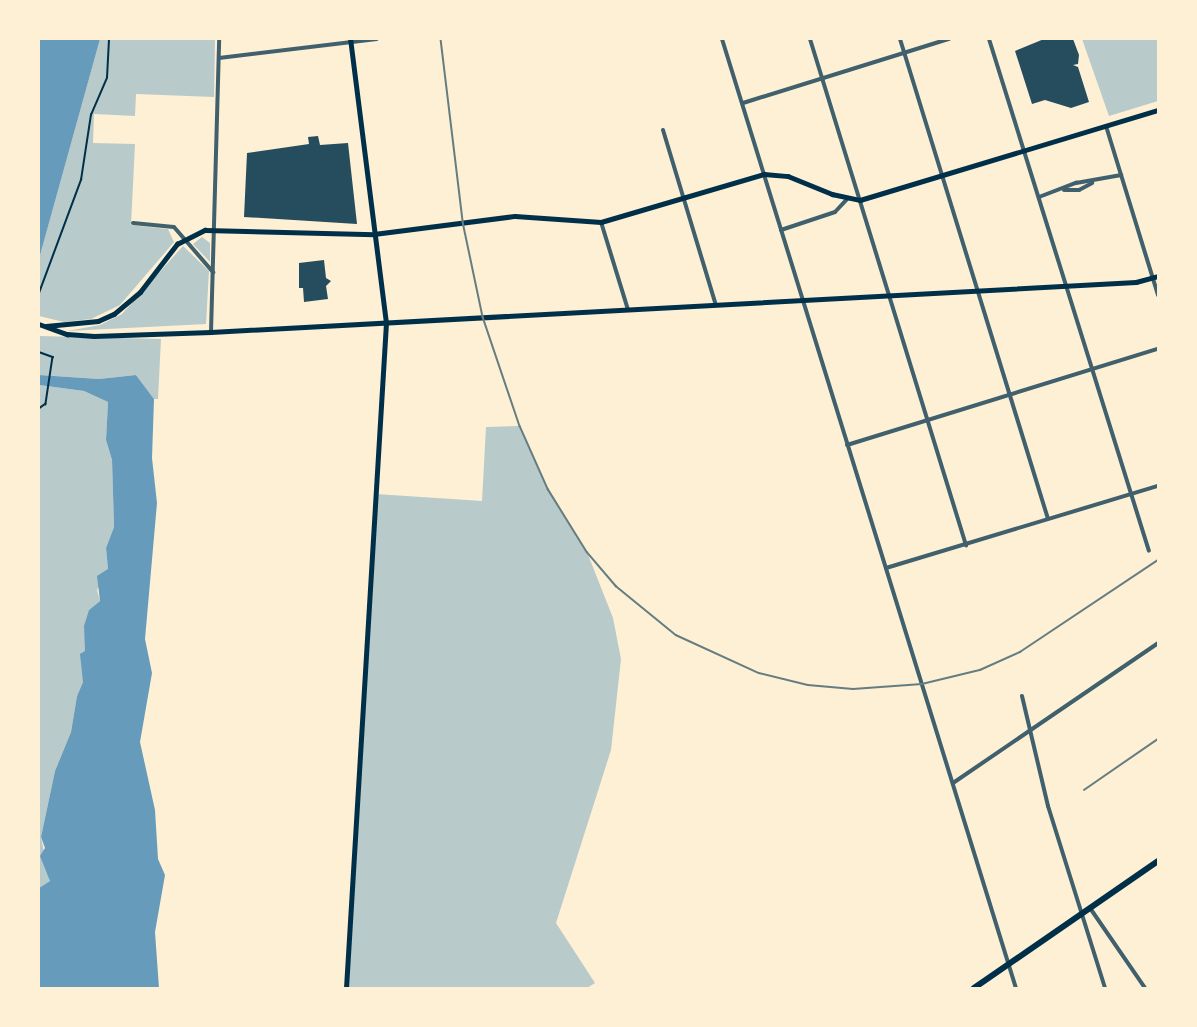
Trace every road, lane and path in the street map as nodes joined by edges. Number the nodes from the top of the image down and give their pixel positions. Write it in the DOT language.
graph roads {
  1 [pos="109,39"];
  2 [pos="219,39"];
  3 [pos="377,39"];
  4 [pos="722,39"];
  5 [pos="810,39"];
  6 [pos="900,39"];
  7 [pos="949,39"];
  8 [pos="989,39"];
  9 [pos="350,41"];
  10 [pos="904,53"];
  11 [pos="219,58"];
  12 [pos="823,77"];
  13 [pos="742,103"];
  14 [pos="1158,110"];
  15 [pos="1106,126"];
  16 [pos="663,130"];
  17 [pos="1024,152"];
  18 [pos="764,174"];
  19 [pos="1121,175"];
  20 [pos="943,176"];
  21 [pos="1092,182"];
  22 [pos="1064,189"];
  23 [pos="1039,197"];
  24 [pos="682,198"];
  25 [pos="848,198"];
  26 [pos="860,200"];
  27 [pos="601,222"];
  28 [pos="133,223"];
  29 [pos="215,229"];
  30 [pos="781,230"];
  31 [pos="374,234"];
  32 [pos="185,238"];
  33 [pos="214,273"];
  34 [pos="1155,277"];
  35 [pos="1065,285"];
  36 [pos="978,289"];
  37 [pos="39,293"];
  38 [pos="889,294"];
  39 [pos="1158,295"];
  40 [pos="803,299"];
  41 [pos="716,305"];
  42 [pos="628,310"];
  43 [pos="386,323"];
  44 [pos="39,324"];
  45 [pos="46,326"];
  46 [pos="211,332"];
  47 [pos="1158,349"];
  48 [pos="39,352"];
  49 [pos="1093,370"];
  50 [pos="1010,394"];
  51 [pos="39,408"];
  52 [pos="929,419"];
  53 [pos="847,445"];
  54 [pos="1158,486"];
  55 [pos="1131,494"];
  56 [pos="1048,519"];
  57 [pos="966,545"];
  58 [pos="1149,551"];
  59 [pos="886,568"];
  60 [pos="1158,643"];
  61 [pos="1022,696"];
  62 [pos="1032,729"];
  63 [pos="953,783"];
  64 [pos="1158,861"];
  65 [pos="1090,907"];
  66 [pos="1082,913"];
  67 [pos="1008,964"];
  68 [pos="346,988"];
  69 [pos="974,988"];
  70 [pos="1016,988"];
  71 [pos="1105,988"];
  72 [pos="1145,988"];
  1 -- 37 [label="path"];
  2 -- 11 [label="street"];
  3 -- 9 [label="street"];
  4 -- 13 [label="street"];
  5 -- 12 [label="street"];
  6 -- 10 [label="street"];
  7 -- 10 [label="street"];
  8 -- 17 [label="street"];
  9 -- 11 [label="street"];
  9 -- 31 [label="main road"];
  10 -- 12 [label="street"];
  10 -- 20 [label="street"];
  11 -- 29 [label="street"];
  12 -- 13 [label="street"];
  12 -- 26 [label="street"];
  13 -- 18 [label="street"];
  14 -- 15 [label="main road"];
  15 -- 17 [label="main road"];
  15 -- 19 [label="street"];
  16 -- 24 [label="street"];
  17 -- 20 [label="main road"];
  17 -- 23 [label="street"];
  18 -- 24 [label="main road"];
  18 -- 25 [label="main road"];
  18 -- 30 [label="street"];
  19 -- 21 [label="street"];
  19 -- 34 [label="street"];
  20 -- 26 [label="main road"];
  20 -- 36 [label="street"];
  21 -- 22 [label="street"];
  21 -- 22 [label="street"];
  22 -- 23 [label="street"];
  23 -- 35 [label="street"];
  24 -- 27 [label="main road"];
  24 -- 41 [label="street"];
  25 -- 26 [label="main road"];
  25 -- 30 [label="street"];
  26 -- 38 [label="street"];
  27 -- 31 [label="main road"];
  27 -- 42 [label="street"];
  28 -- 32 [label="street"];
  29 -- 31 [label="main road"];
  29 -- 32 [label="main road"];
  29 -- 33 [label="street"];
  30 -- 40 [label="street"];
  31 -- 43 [label="main road"];
  32 -- 33 [label="street"];
  32 -- 45 [label="main road"];
  33 -- 46 [label="street"];
  34 -- 35 [label="main road"];
  34 -- 39 [label="street"];
  35 -- 36 [label="main road"];
  35 -- 49 [label="street"];
  36 -- 38 [label="main road"];
  36 -- 50 [label="street"];
  38 -- 40 [label="main road"];
  38 -- 52 [label="street"];
  40 -- 41 [label="main road"];
  40 -- 53 [label="street"];
  41 -- 42 [label="main road"];
  42 -- 43 [label="main road"];
  43 -- 46 [label="main road"];
  43 -- 68 [label="main road"];
  44 -- 45 [label="main road"];
  45 -- 46 [label="main road"];
  47 -- 49 [label="street"];
  48 -- 51 [label="path"];
  49 -- 50 [label="street"];
  49 -- 55 [label="street"];
  50 -- 52 [label="street"];
  50 -- 56 [label="street"];
  52 -- 53 [label="street"];
  52 -- 57 [label="street"];
  53 -- 59 [label="street"];
  54 -- 55 [label="street"];
  55 -- 56 [label="street"];
  55 -- 58 [label="street"];
  56 -- 57 [label="street"];
  57 -- 59 [label="street"];
  59 -- 63 [label="street"];
  60 -- 62 [label="street"];
  61 -- 62 [label="street"];
  62 -- 63 [label="street"];
  62 -- 66 [label="street"];
  63 -- 67 [label="street"];
  64 -- 65 [label="highway"];
  65 -- 66 [label="highway"];
  65 -- 72 [label="street"];
  66 -- 67 [label="highway"];
  66 -- 71 [label="street"];
  67 -- 69 [label="highway"];
  67 -- 70 [label="street"];
}
